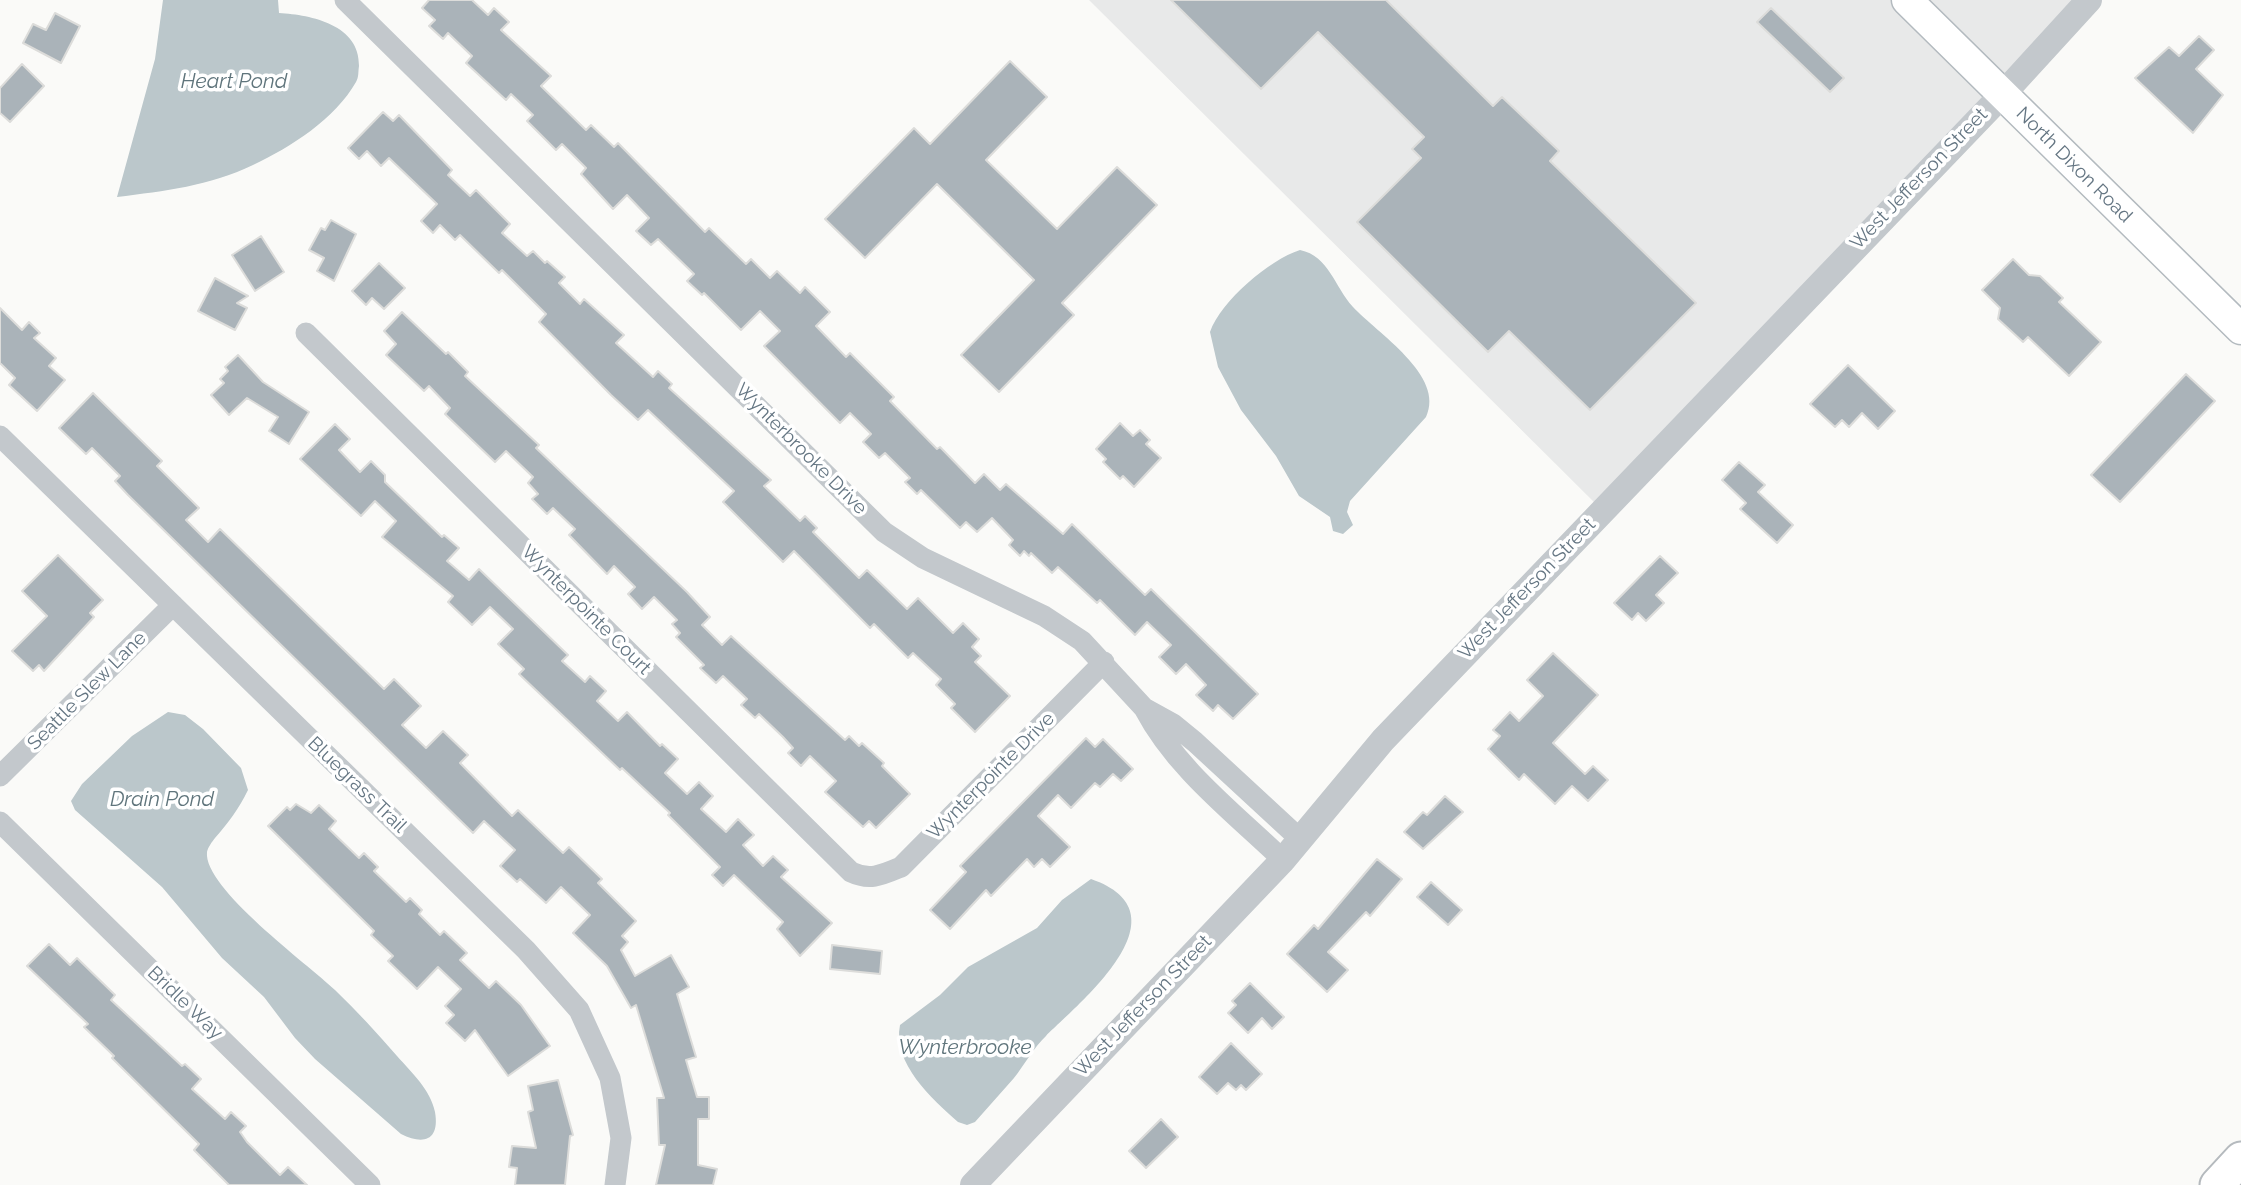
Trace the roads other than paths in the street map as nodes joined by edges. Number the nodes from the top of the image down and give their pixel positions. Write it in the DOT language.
graph roads {
  1 [pos="345,0"];
  2 [pos="1907,0"];
  3 [pos="2089,0"];
  4 [pos="2003,94"];
  5 [pos="2241,330"];
  6 [pos="306,333"];
  7 [pos="0,436"];
  8 [pos="173,605"];
  9 [pos="1104,662"];
  10 [pos="1144,708"];
  11 [pos="0,776"];
  12 [pos="0,822"];
  13 [pos="1300,839"];
  14 [pos="1283,860"];
  15 [pos="870,879"];
  16 [pos="2241,1159"];
  17 [pos="370,1185"];
  18 [pos="615,1185"];
  19 [pos="973,1185"];
  20 [pos="2217,1185"];
  1 -- 9 [label="street, Wynterbrooke Drive"];
  2 -- 4 [label="main road, North Dixon Road"];
  3 -- 4 [label="street, West Jefferson Street"];
  4 -- 5 [label="main road, North Dixon Road"];
  4 -- 13 [label="street, West Jefferson Street"];
  6 -- 15 [label="street, Wynterpointe Court"];
  7 -- 8 [label="street, Bluegrass Trail"];
  8 -- 11 [label="street, Seattle Slew Lane"];
  8 -- 18 [label="street, Bluegrass Trail"];
  9 -- 10 [label="street, Wynterbrooke Drive"];
  9 -- 15 [label="street, Wynterpointe Drive"];
  10 -- 13 [label="street, Wynterbrooke Drive"];
  10 -- 14 [label="street"];
  12 -- 17 [label="street, Bridle Way"];
  13 -- 14 [label="street, West Jefferson Street"];
  14 -- 19 [label="street, West Jefferson Street"];
  16 -- 20 [label="main road"];
}
